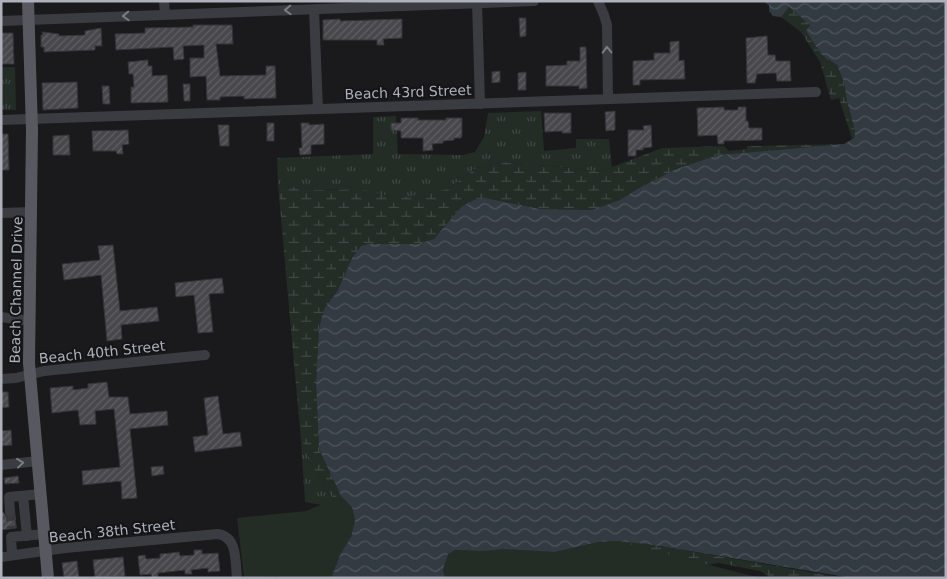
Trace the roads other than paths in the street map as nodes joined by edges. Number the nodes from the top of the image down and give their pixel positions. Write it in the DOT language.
graph roads {
  1 [pos="28,1"];
  2 [pos="164,1"];
  3 [pos="534,1"];
  4 [pos="598,1"];
  5 [pos="477,2"];
  6 [pos="314,10"];
  7 [pos="165,15"];
  8 [pos="28,20"];
  9 [pos="1,21"];
  10 [pos="816,92"];
  11 [pos="608,99"];
  12 [pos="480,104"];
  13 [pos="318,109"];
  14 [pos="32,119"];
  15 [pos="1,120"];
  16 [pos="32,212"];
  17 [pos="1,213"];
  18 [pos="1,316"];
  19 [pos="30,321"];
  20 [pos="206,355"];
  21 [pos="30,374"];
  22 [pos="1,379"];
  23 [pos="38,461"];
  24 [pos="1,465"];
  25 [pos="41,494"];
  26 [pos="23,496"];
  27 [pos="10,511"];
  28 [pos="43,513"];
  29 [pos="25,515"];
  30 [pos="45,534"];
  31 [pos="27,536"];
  32 [pos="46,552"];
  33 [pos="1,556"];
  34 [pos="12,556"];
  35 [pos="48,578"];
  36 [pos="237,578"];
  1 -- 8 [label="main road, Beach Channel Drive"];
  2 -- 7 [label="street"];
  3 -- 5 [label="street"];
  11 -- 4 [label="street, one-way"];
  5 -- 6 [label="street"];
  5 -- 12 [label="street"];
  6 -- 7 [label="street, one-way"];
  6 -- 13 [label="street"];
  7 -- 8 [label="street, one-way"];
  8 -- 9 [label="street"];
  8 -- 14 [label="main road, Beach Channel Drive"];
  10 -- 11 [label="street, Beach 43rd Street"];
  11 -- 12 [label="street, Beach 43rd Street"];
  12 -- 13 [label="street, Beach 43rd Street"];
  13 -- 14 [label="street, Beach 43rd Street"];
  14 -- 15 [label="street, Beach 43rd Street"];
  14 -- 16 [label="main road, Beach Channel Drive"];
  16 -- 17 [label="street"];
  16 -- 19 [label="main road, Beach Channel Drive"];
  18 -- 19 [label="street"];
  19 -- 21 [label="main road, Beach Channel Drive"];
  20 -- 21 [label="street, Beach 40th Street"];
  21 -- 22 [label="street, Beach 40th Street"];
  21 -- 23 [label="main road, Beach Channel Drive"];
  24 -- 23 [label="street, one-way"];
  23 -- 25 [label="main road, Beach Channel Drive"];
  25 -- 26 [label="street"];
  25 -- 28 [label="main road, Beach Channel Drive"];
  26 -- 27 [label="street"];
  26 -- 29 [label="street"];
  28 -- 29 [label="street"];
  28 -- 30 [label="main road, Beach Channel Drive"];
  29 -- 31 [label="street"];
  30 -- 31 [label="street"];
  30 -- 32 [label="main road, Beach Channel Drive"];
  31 -- 34 [label="street"];
  32 -- 34 [label="street, Beach 38th Street"];
  32 -- 35 [label="main road, Beach Channel Drive"];
  32 -- 36 [label="street, Beach 38th Street"];
  33 -- 34 [label="street, Beach 38th Street"];
}
